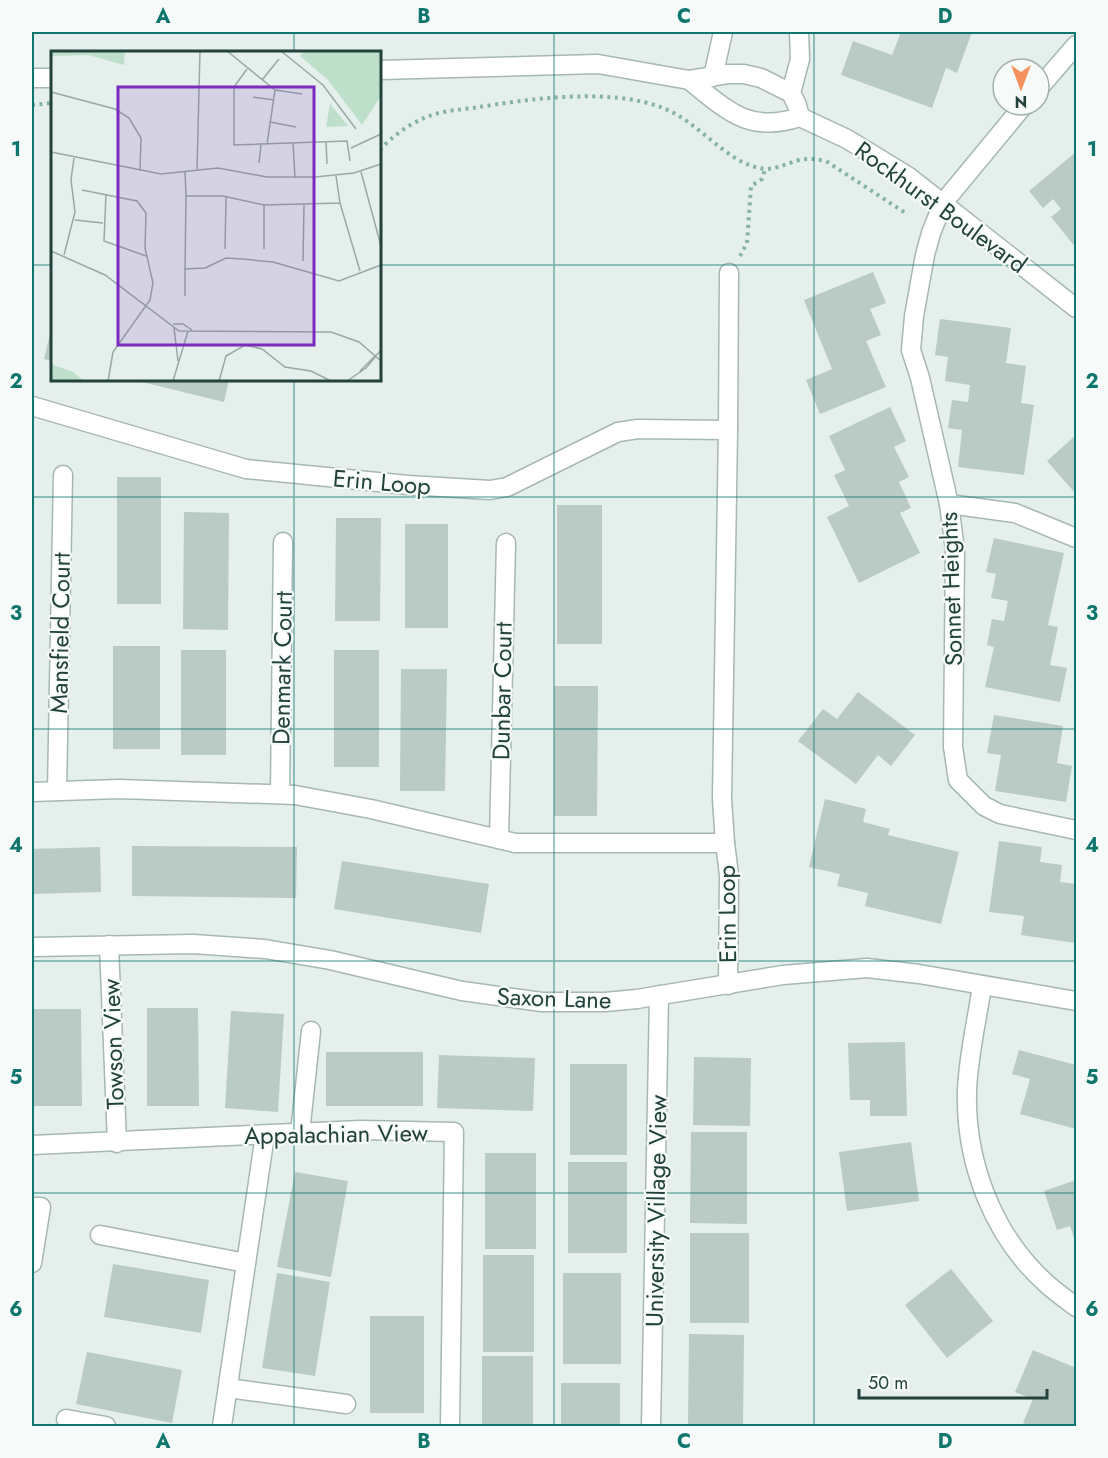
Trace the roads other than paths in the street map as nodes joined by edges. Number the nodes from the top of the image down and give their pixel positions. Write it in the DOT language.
graph roads {
  1 [pos="723,32"];
  2 [pos="799,32"];
  3 [pos="1077,45"];
  4 [pos="381,70"];
  5 [pos="1051,74"];
  6 [pos="713,77"];
  7 [pos="32,78"];
  8 [pos="51,78"];
  9 [pos="689,80"];
  10 [pos="791,93"];
  11 [pos="800,117"];
  12 [pos="1014,117"];
  13 [pos="943,203"];
  14 [pos="729,273"];
  15 [pos="1077,309"];
  16 [pos="32,406"];
  17 [pos="728,430"];
  18 [pos="63,475"];
  19 [pos="950,504"];
  20 [pos="1077,538"];
  21 [pos="283,542"];
  22 [pos="506,543"];
  23 [pos="57,791"];
  24 [pos="32,792"];
  25 [pos="280,794"];
  26 [pos="1077,830"];
  27 [pos="499,839"];
  28 [pos="725,843"];
  29 [pos="109,945"];
  30 [pos="32,947"];
  31 [pos="728,985"];
  32 [pos="981,986"];
  33 [pos="659,995"];
  34 [pos="1077,1001"];
  35 [pos="310,1031"];
  36 [pos="300,1133"];
  37 [pos="266,1135"];
  38 [pos="117,1143"];
  39 [pos="32,1145"];
  40 [pos="32,1207"];
  41 [pos="100,1235"];
  42 [pos="32,1263"];
  43 [pos="246,1263"];
  44 [pos="1077,1307"];
  45 [pos="228,1388"];
  46 [pos="346,1404"];
  47 [pos="66,1419"];
  48 [pos="106,1426"];
  49 [pos="222,1426"];
  50 [pos="450,1426"];
  51 [pos="651,1426"];
  1 -- 6 [label="street"];
  2 -- 10 [label="street"];
  3 -- 5 [label="street"];
  4 -- 9 [label="street"];
  6 -- 9 [label="street"];
  6 -- 10 [label="street"];
  7 -- 8 [label="street"];
  9 -- 11 [label="street"];
  10 -- 11 [label="street"];
  11 -- 13 [label="street, Rockhurst Boulevard"];
  12 -- 13 [label="street, Sonnet Heights"];
  13 -- 15 [label="street, Rockhurst Boulevard"];
  13 -- 19 [label="street, Sonnet Heights"];
  14 -- 17 [label="street, Erin Loop"];
  16 -- 17 [label="street, Erin Loop"];
  17 -- 28 [label="street, Erin Loop"];
  18 -- 23 [label="street, Mansfield Court"];
  19 -- 20 [label="street"];
  19 -- 26 [label="street, Sonnet Heights"];
  21 -- 25 [label="street, Denmark Court"];
  22 -- 27 [label="street, Dunbar Court"];
  23 -- 24 [label="street, Erin Loop"];
  23 -- 25 [label="street, Erin Loop"];
  25 -- 27 [label="street, Erin Loop"];
  27 -- 28 [label="street, Erin Loop"];
  28 -- 31 [label="street, Erin Loop"];
  29 -- 30 [label="street, Saxon Lane"];
  29 -- 33 [label="street, Saxon Lane"];
  29 -- 38 [label="street, Towson View"];
  31 -- 32 [label="street, Saxon Lane"];
  31 -- 33 [label="street, Saxon Lane"];
  32 -- 34 [label="street, Saxon Lane"];
  32 -- 44 [label="street"];
  33 -- 51 [label="street, University Village View"];
  35 -- 36 [label="street"];
  36 -- 37 [label="street, Appalachian View"];
  36 -- 50 [label="street, Appalachian View"];
  37 -- 38 [label="street, Appalachian View"];
  37 -- 43 [label="street"];
  38 -- 39 [label="street, Appalachian View"];
  40 -- 42 [label="street"];
  41 -- 43 [label="street"];
  43 -- 45 [label="street"];
  45 -- 46 [label="street"];
  45 -- 49 [label="street"];
  47 -- 48 [label="street"];
}
